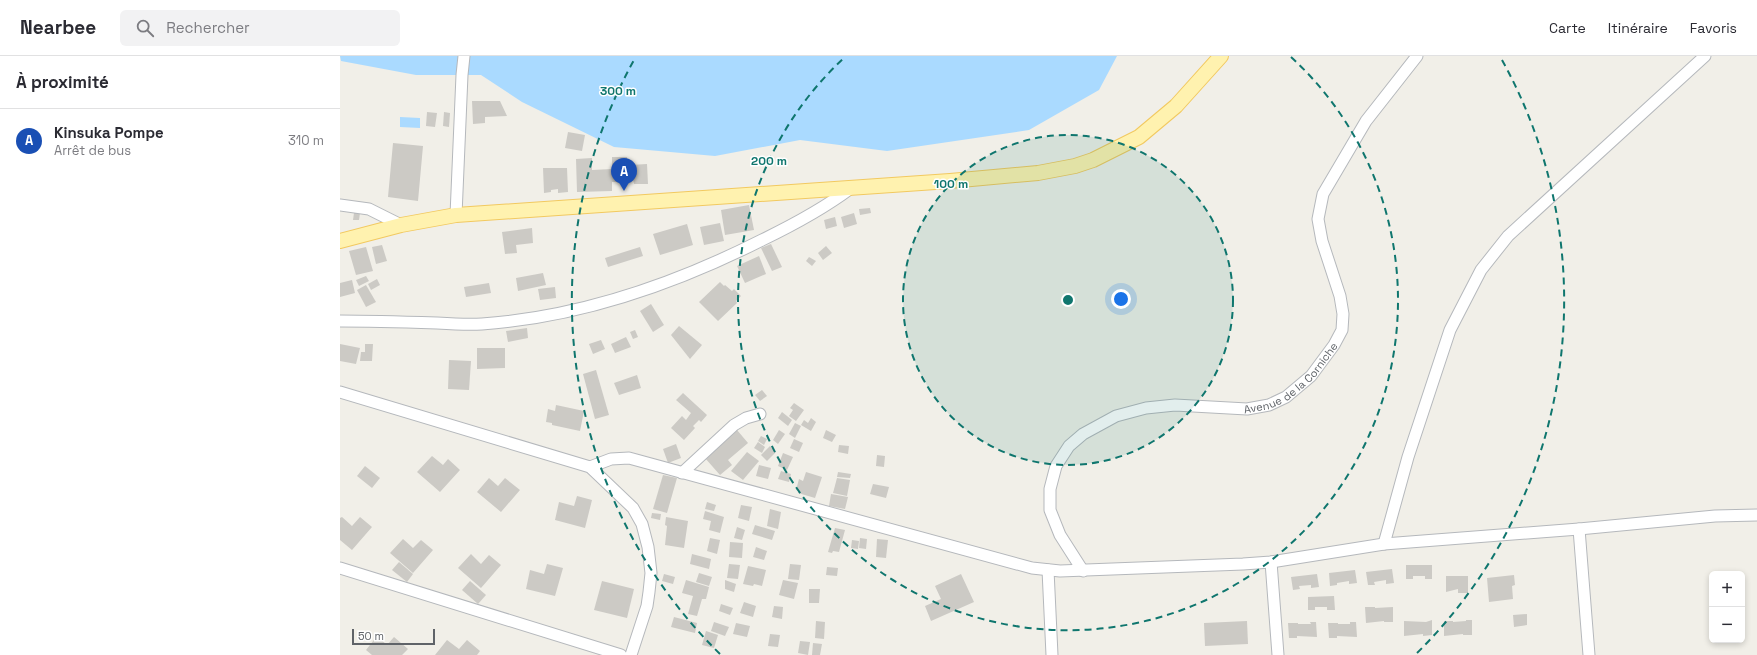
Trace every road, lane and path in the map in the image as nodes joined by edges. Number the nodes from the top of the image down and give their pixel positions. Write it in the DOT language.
graph roads {
  1 [pos="464,56"];
  2 [pos="1220,56"];
  3 [pos="1417,56"];
  4 [pos="1705,56"];
  5 [pos="851,188"];
  6 [pos="340,205"];
  7 [pos="456,215"];
  8 [pos="401,225"];
  9 [pos="340,241"];
  10 [pos="340,321"];
  11 [pos="340,392"];
  12 [pos="760,414"];
  13 [pos="590,467"];
  14 [pos="682,473"];
  15 [pos="1757,516"];
  16 [pos="1579,529"];
  17 [pos="1384,544"];
  18 [pos="1271,562"];
  19 [pos="340,568"];
  20 [pos="1048,570"];
  21 [pos="1083,571"];
  22 [pos="621,655"];
  23 [pos="631,655"];
  24 [pos="1052,655"];
  25 [pos="1278,655"];
  26 [pos="1589,655"];
  1 -- 7 [label="street"];
  2 -- 5 [label="main road"];
  3 -- 21 [label="street, Avenue de la Corniche"];
  4 -- 17 [label="street"];
  5 -- 7 [label="main road"];
  5 -- 10 [label="street"];
  6 -- 8 [label="street"];
  7 -- 8 [label="main road"];
  8 -- 9 [label="main road"];
  11 -- 13 [label="street"];
  12 -- 14 [label="street"];
  13 -- 14 [label="street"];
  13 -- 23 [label="street"];
  14 -- 20 [label="street"];
  15 -- 16 [label="street"];
  16 -- 17 [label="street"];
  16 -- 26 [label="street"];
  17 -- 18 [label="street"];
  18 -- 21 [label="street"];
  18 -- 25 [label="street"];
  19 -- 22 [label="street"];
  20 -- 21 [label="street"];
  20 -- 24 [label="street"];
}
